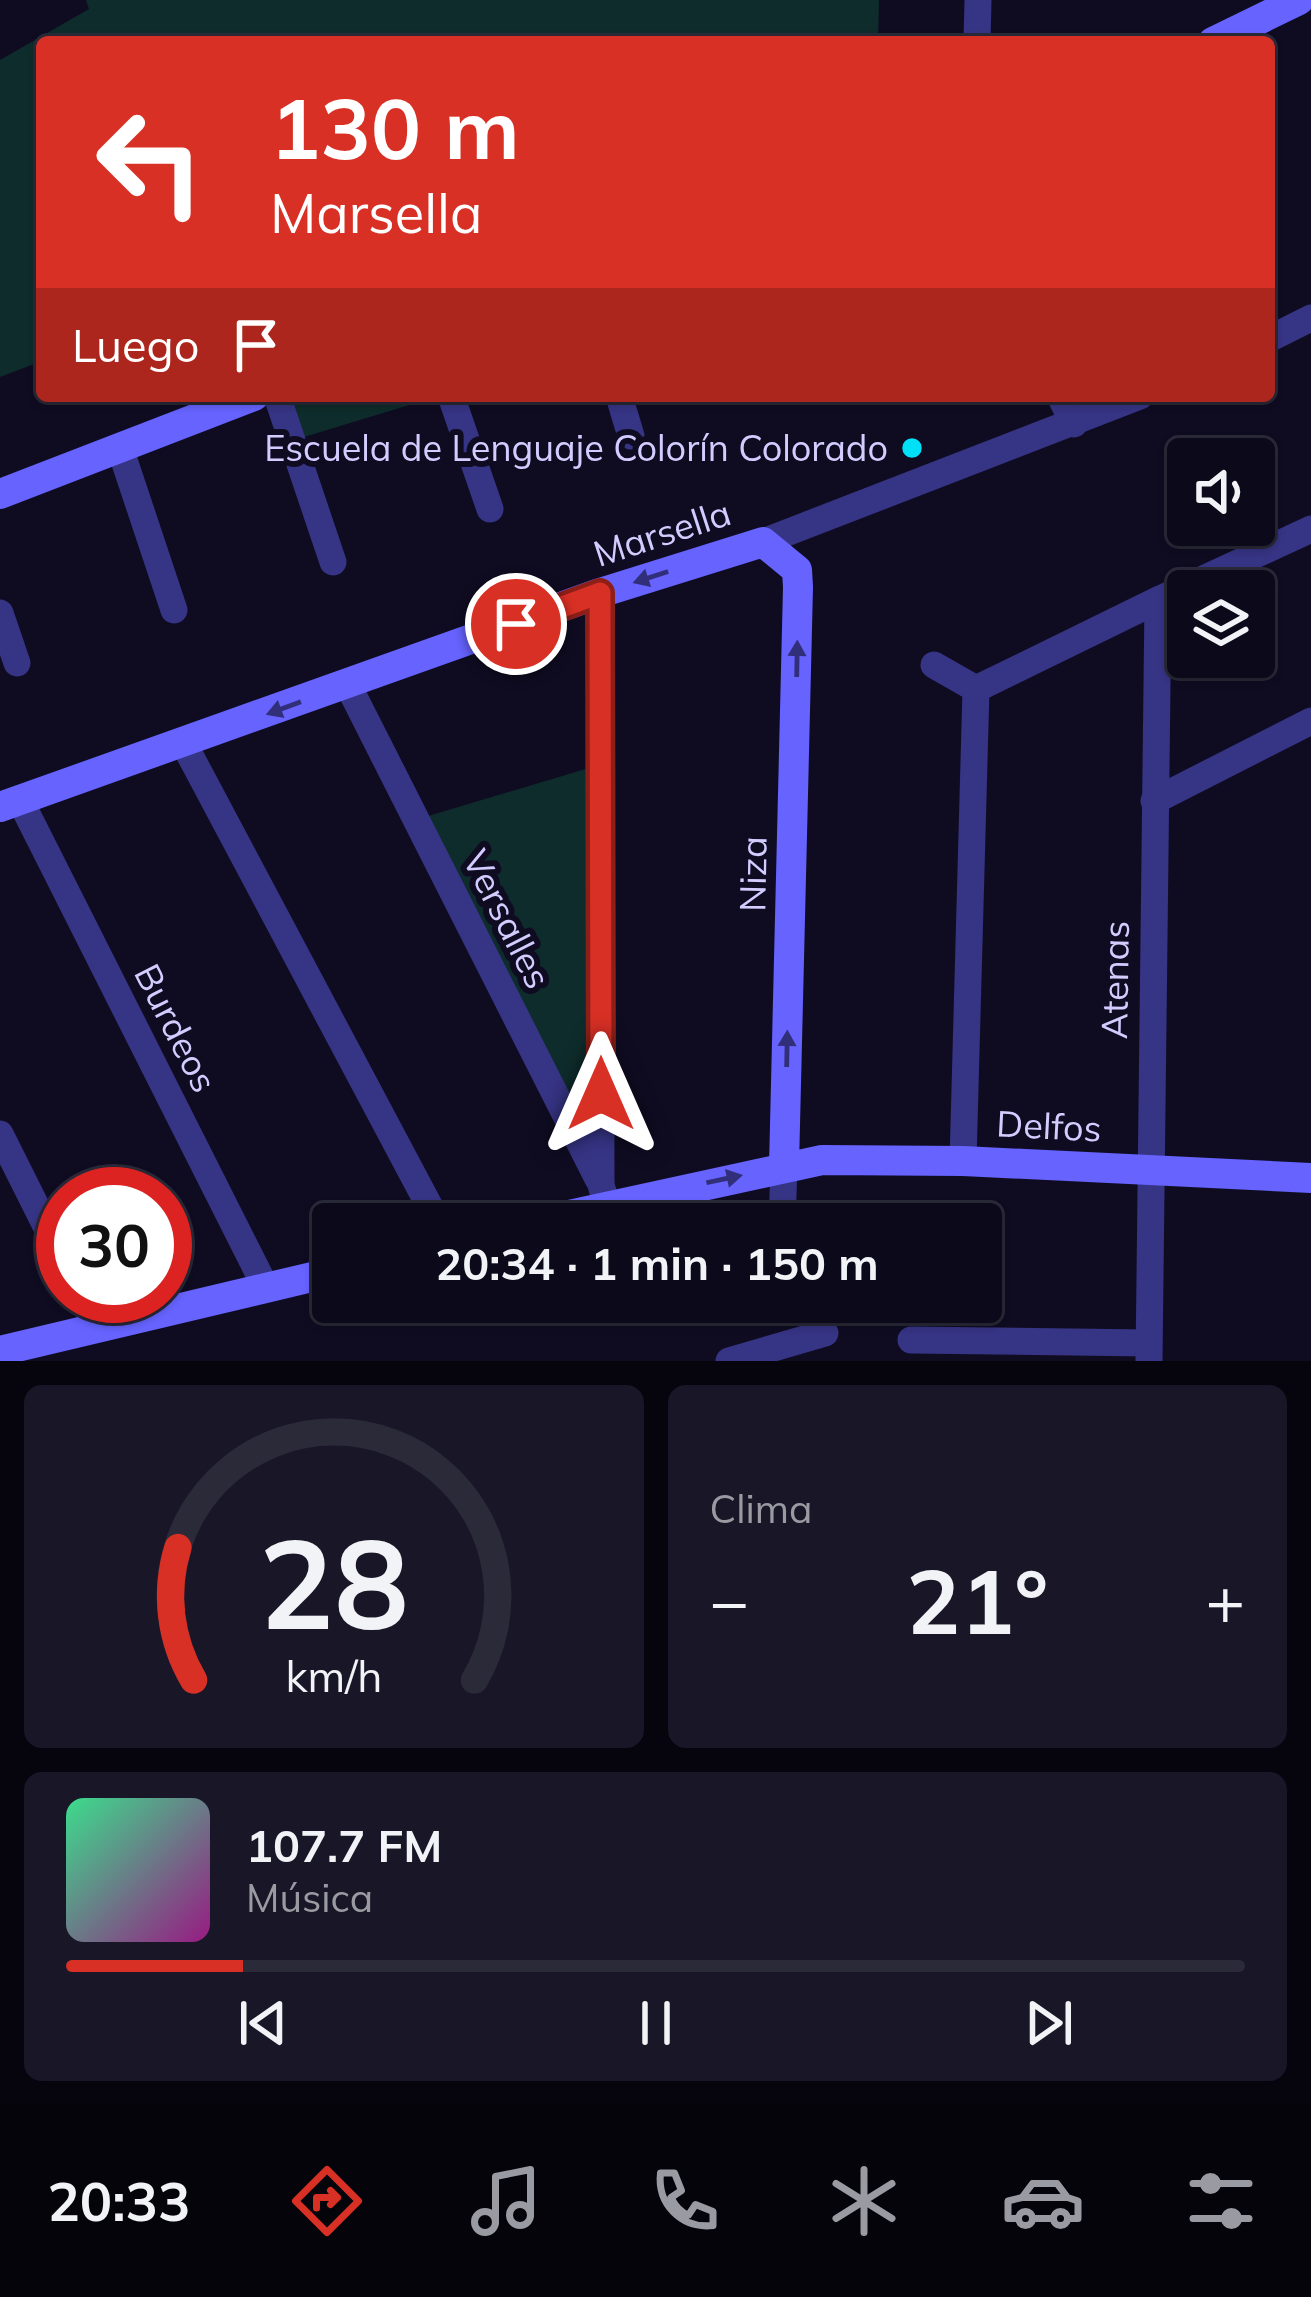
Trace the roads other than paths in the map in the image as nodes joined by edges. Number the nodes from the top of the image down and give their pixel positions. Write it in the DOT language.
graph roads {
  1 [pos="978,0"];
  2 [pos="1299,0"];
  3 [pos="1256,9"];
  4 [pos="977,36"];
  5 [pos="1221,36"];
  6 [pos="1311,318"];
  7 [pos="1275,336"];
  8 [pos="239,402"];
  9 [pos="279,402"];
  10 [pos="453,402"];
  11 [pos="621,402"];
  12 [pos="1063,402"];
  13 [pos="1126,402"];
  14 [pos="1074,424"];
  15 [pos="631,436"];
  16 [pos="120,448"];
  17 [pos="0,494"];
  18 [pos="490,508"];
  19 [pos="1311,529"];
  20 [pos="763,542"];
  21 [pos="333,562"];
  22 [pos="600,593"];
  23 [pos="1158,600"];
  24 [pos="174,610"];
  25 [pos="0,613"];
  26 [pos="17,663"];
  27 [pos="934,665"];
  28 [pos="348,685"];
  29 [pos="976,689"];
  30 [pos="1311,721"];
  31 [pos="184,744"];
  32 [pos="1154,801"];
  33 [pos="10,804"];
  34 [pos="0,1134"];
  35 [pos="963,1161"];
  36 [pos="784,1166"];
  37 [pos="1148,1170"];
  38 [pos="1311,1178"];
  39 [pos="604,1195"];
  40 [pos="428,1203"];
  41 [pos="583,1203"];
  42 [pos="783,1203"];
  43 [pos="36,1206"];
  44 [pos="312,1277"];
  45 [pos="266,1288"];
  46 [pos="95,1323"];
  47 [pos="98,1328"];
  48 [pos="825,1333"];
  49 [pos="911,1340"];
  50 [pos="0,1351"];
  51 [pos="1149,1352"];
  52 [pos="777,1355"];
  53 [pos="729,1361"];
  1 -- 4 [label="street"];
  2 -- 3 [label="street"];
  3 -- 5 [label="street"];
  6 -- 7 [label="street"];
  8 -- 16 [label="street"];
  9 -- 21 [label="street"];
  10 -- 18 [label="street"];
  11 -- 15 [label="street"];
  12 -- 14 [label="street"];
  13 -- 14 [label="street, Marsella"];
  14 -- 20 [label="street, Marsella"];
  16 -- 17 [label="street"];
  16 -- 24 [label="street"];
  19 -- 23 [label="street"];
  20 -- 22 [label="street, Marsella, one-way"];
  36 -- 20 [label="street, Niza, one-way"];
  22 -- 28 [label="street, Marsella"];
  22 -- 39 [label="street"];
  23 -- 29 [label="street"];
  23 -- 32 [label="street, Atenas"];
  25 -- 26 [label="street"];
  27 -- 29 [label="street"];
  28 -- 31 [label="street, Marsella, one-way"];
  28 -- 39 [label="street, Versalles"];
  29 -- 35 [label="street"];
  30 -- 32 [label="street"];
  31 -- 33 [label="street, Marsella"];
  31 -- 40 [label="street"];
  32 -- 37 [label="street, Atenas"];
  33 -- 45 [label="street, Burdeos"];
  34 -- 43 [label="street"];
  35 -- 36 [label="street, Delfos"];
  35 -- 37 [label="street, Delfos"];
  39 -- 36 [label="street, Delfos, one-way"];
  36 -- 42 [label="street, Niza"];
  37 -- 38 [label="street, Delfos"];
  37 -- 51 [label="street, Atenas"];
  39 -- 41 [label="street, Delfos"];
  44 -- 45 [label="street"];
  45 -- 47 [label="street"];
  46 -- 47 [label="street"];
  47 -- 50 [label="street"];
  48 -- 52 [label="street"];
  49 -- 51 [label="street"];
  52 -- 53 [label="street"];
}
